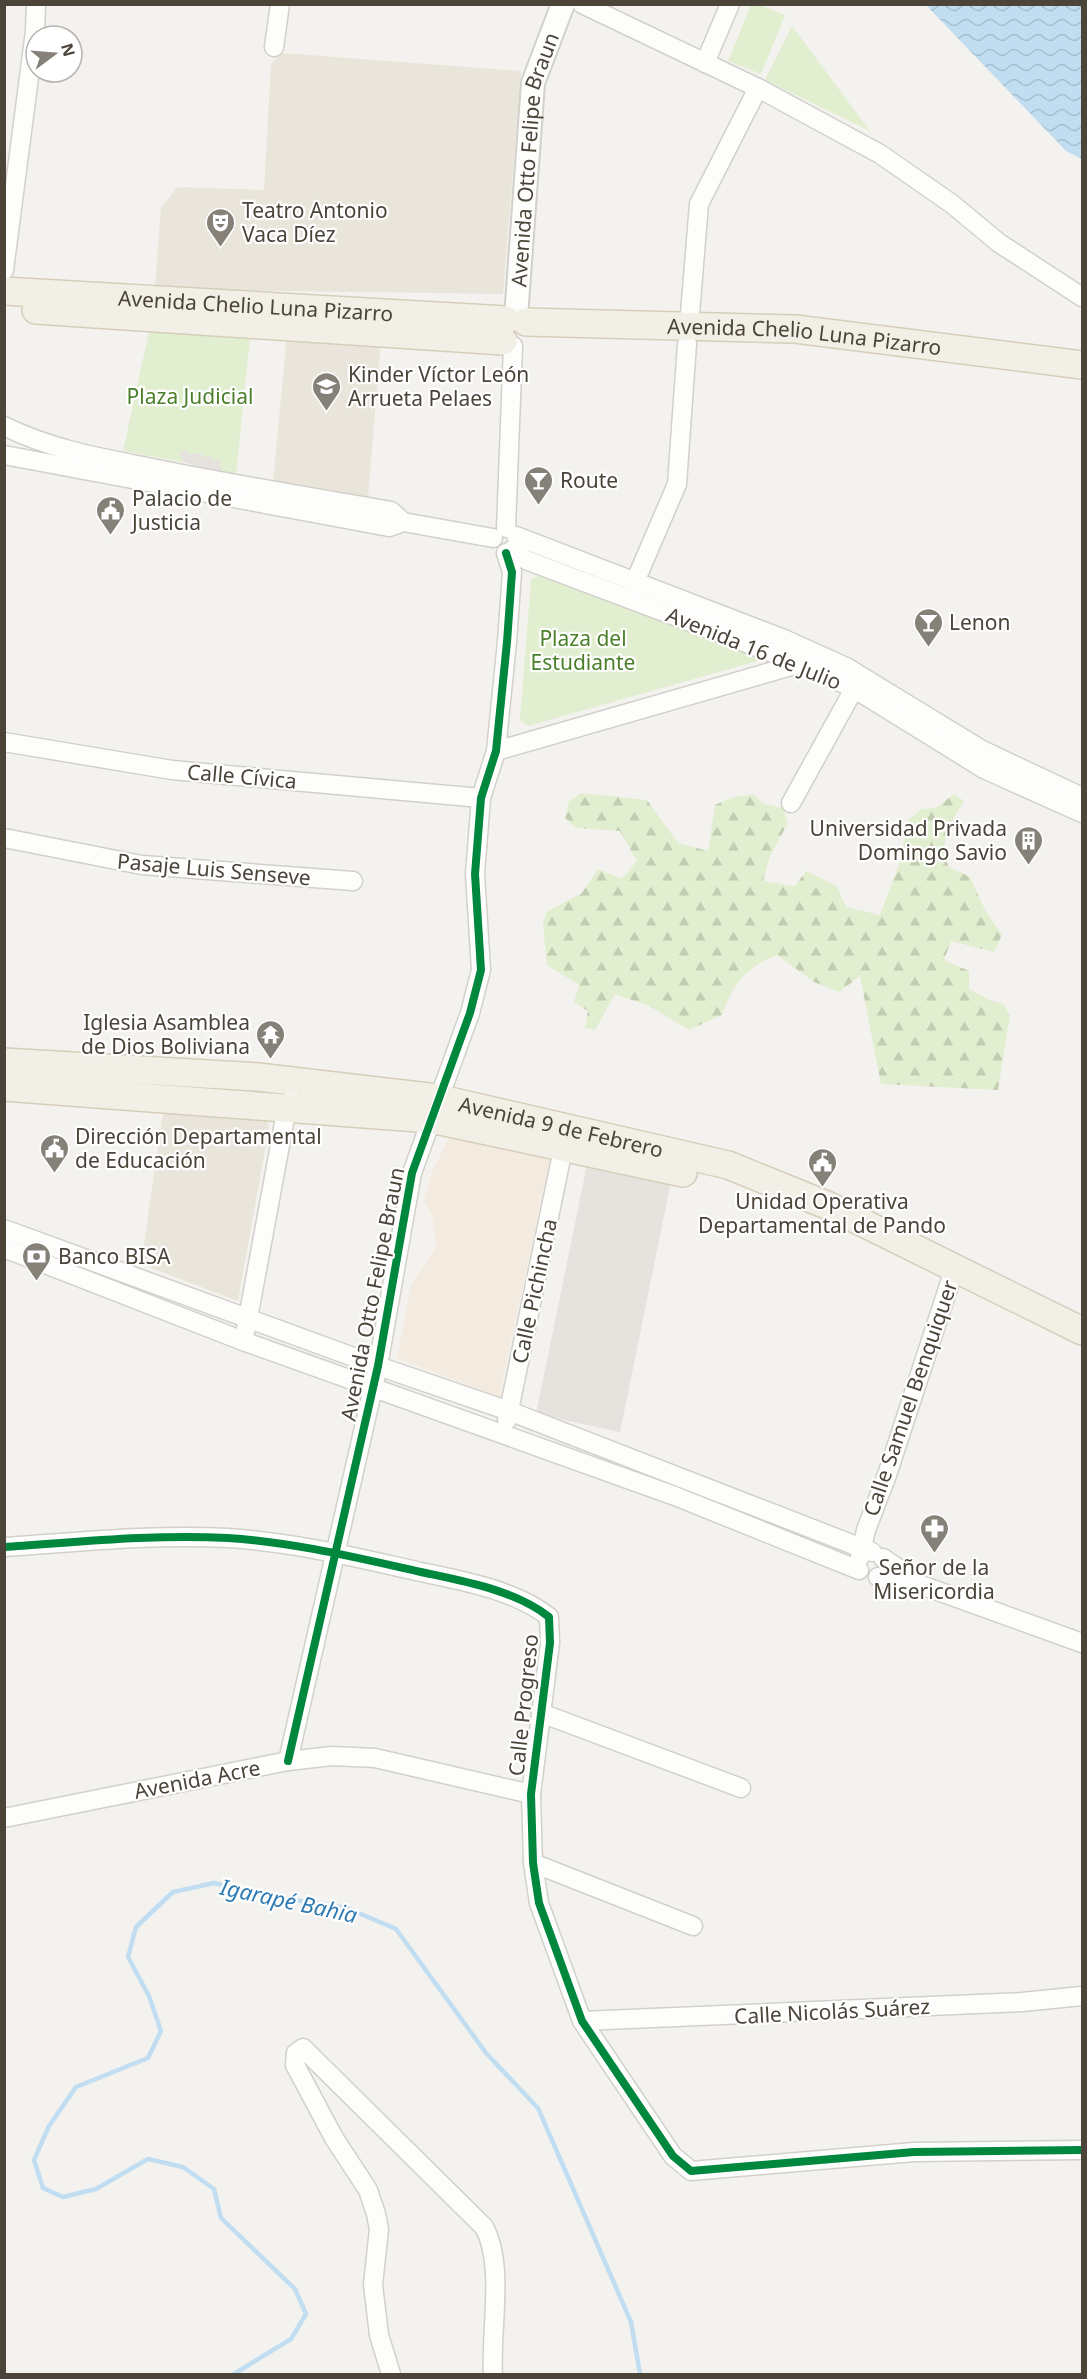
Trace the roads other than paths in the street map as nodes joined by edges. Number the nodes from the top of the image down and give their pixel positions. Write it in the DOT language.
graph roads {
  1 [pos="36,4"];
  2 [pos="280,4"];
  3 [pos="563,4"];
  4 [pos="582,4"];
  5 [pos="730,4"];
  6 [pos="274,46"];
  7 [pos="705,63"];
  8 [pos="758,88"];
  9 [pos="13,122"];
  10 [pos="4,270"];
  11 [pos="4,291"];
  12 [pos="1083,297"];
  13 [pos="4,308"];
  14 [pos="515,331"];
  15 [pos="688,335"];
  16 [pos="1083,365"];
  17 [pos="1083,384"];
  18 [pos="4,426"];
  19 [pos="4,455"];
  20 [pos="403,522"];
  21 [pos="507,541"];
  22 [pos="634,584"];
  23 [pos="809,658"];
  24 [pos="854,689"];
  25 [pos="4,742"];
  26 [pos="496,751"];
  27 [pos="1083,797"];
  28 [pos="481,798"];
  29 [pos="791,803"];
  30 [pos="1083,813"];
  31 [pos="4,838"];
  32 [pos="353,881"];
  33 [pos="4,1062"];
  34 [pos="303,1081"];
  35 [pos="4,1087"];
  36 [pos="286,1107"];
  37 [pos="434,1109"];
  38 [pos="563,1149"];
  39 [pos="4,1229"];
  40 [pos="4,1248"];
  41 [pos="953,1273"];
  42 [pos="248,1318"];
  43 [pos="1083,1330"];
  44 [pos="243,1341"];
  45 [pos="1083,1346"];
  46 [pos="378,1366"];
  47 [pos="373,1388"];
  48 [pos="509,1411"];
  49 [pos="504,1433"];
  50 [pos="4,1547"];
  51 [pos="335,1553"];
  52 [pos="869,1553"];
  53 [pos="924,1586"];
  54 [pos="1083,1643"];
  55 [pos="541,1713"];
  56 [pos="288,1761"];
  57 [pos="741,1788"];
  58 [pos="531,1794"];
  59 [pos="4,1818"];
  60 [pos="532,1863"];
  61 [pos="693,1926"];
  62 [pos="1083,1996"];
  63 [pos="582,2021"];
  64 [pos="1083,2150"];
  65 [pos="391,2374"];
  66 [pos="493,2374"];
  1 -- 9 [label="street"];
  2 -- 6 [label="street"];
  3 -- 14 [label="street, Avenida Otto Felipe Braun"];
  4 -- 7 [label="street"];
  5 -- 7 [label="street"];
  7 -- 8 [label="street"];
  8 -- 12 [label="street"];
  8 -- 15 [label="street"];
  9 -- 10 [label="street"];
  11 -- 14 [label="main road, Avenida Chelio Luna Pizarro"];
  13 -- 14 [label="main road, Avenida Chelio Luna Pizarro"];
  14 -- 15 [label="main road, Avenida Chelio Luna Pizarro"];
  14 -- 21 [label="street, Avenida Otto Felipe Braun"];
  15 -- 16 [label="main road, Avenida Chelio Luna Pizarro"];
  15 -- 17 [label="main road, Avenida Chelio Luna Pizarro"];
  15 -- 22 [label="street"];
  18 -- 20 [label="street, Avenida 16 de Julio"];
  19 -- 20 [label="street, Avenida 16 de Julio"];
  20 -- 21 [label="street, Avenida 16 de Julio"];
  21 -- 22 [label="street, Avenida 16 de Julio"];
  21 -- 23 [label="street, Avenida 16 de Julio"];
  21 -- 26 [label="street, Avenida Otto Felipe Braun"];
  22 -- 23 [label="street, Avenida 16 de Julio"];
  23 -- 24 [label="street, Avenida 16 de Julio"];
  23 -- 26 [label="street"];
  23 -- 27 [label="street, Avenida 16 de Julio"];
  24 -- 29 [label="street"];
  24 -- 30 [label="street, Avenida 16 de Julio"];
  25 -- 28 [label="street, Calle Cívica"];
  26 -- 28 [label="street, Avenida Otto Felipe Braun"];
  28 -- 37 [label="street, Avenida Otto Felipe Braun"];
  31 -- 32 [label="street, Pasaje Luis Senseve"];
  33 -- 34 [label="main road, Avenida 9 de Febrero"];
  34 -- 36 [label="street"];
  34 -- 37 [label="main road, Avenida 9 de Febrero"];
  35 -- 36 [label="main road, Avenida 9 de Febrero"];
  36 -- 37 [label="main road, Avenida 9 de Febrero"];
  36 -- 42 [label="street"];
  37 -- 38 [label="main road, Avenida 9 de Febrero"];
  37 -- 41 [label="main road, Avenida 9 de Febrero"];
  37 -- 46 [label="street, Avenida Otto Felipe Braun"];
  38 -- 41 [label="main road, Avenida 9 de Febrero"];
  38 -- 48 [label="street, Calle Pichincha"];
  39 -- 42 [label="street"];
  40 -- 44 [label="street"];
  41 -- 43 [label="main road, Avenida 9 de Febrero"];
  41 -- 45 [label="main road, Avenida 9 de Febrero"];
  41 -- 52 [label="street, Calle Samuel Benquiquer"];
  42 -- 44 [label="street"];
  42 -- 46 [label="street"];
  44 -- 47 [label="street"];
  46 -- 47 [label="street, Avenida Otto Felipe Braun"];
  46 -- 48 [label="street"];
  47 -- 49 [label="street"];
  47 -- 51 [label="street, Avenida Otto Felipe Braun"];
  48 -- 49 [label="street, Calle Pichincha"];
  48 -- 52 [label="street"];
  49 -- 52 [label="street"];
  50 -- 51 [label="street, Calle Progreso"];
  51 -- 55 [label="street, Calle Progreso"];
  51 -- 56 [label="street, Avenida Otto Felipe Braun"];
  52 -- 53 [label="street"];
  52 -- 53 [label="street"];
  53 -- 54 [label="street"];
  55 -- 57 [label="street"];
  55 -- 58 [label="street, Calle Progreso"];
  56 -- 58 [label="street, Avenida Acre"];
  56 -- 59 [label="street, Avenida Acre"];
  58 -- 60 [label="street, Calle Progreso"];
  60 -- 61 [label="street"];
  60 -- 63 [label="street, Calle Progreso"];
  62 -- 63 [label="street, Calle Nicolás Suárez"];
  63 -- 64 [label="street, Calle Progreso"];
  65 -- 66 [label="street"];
}
